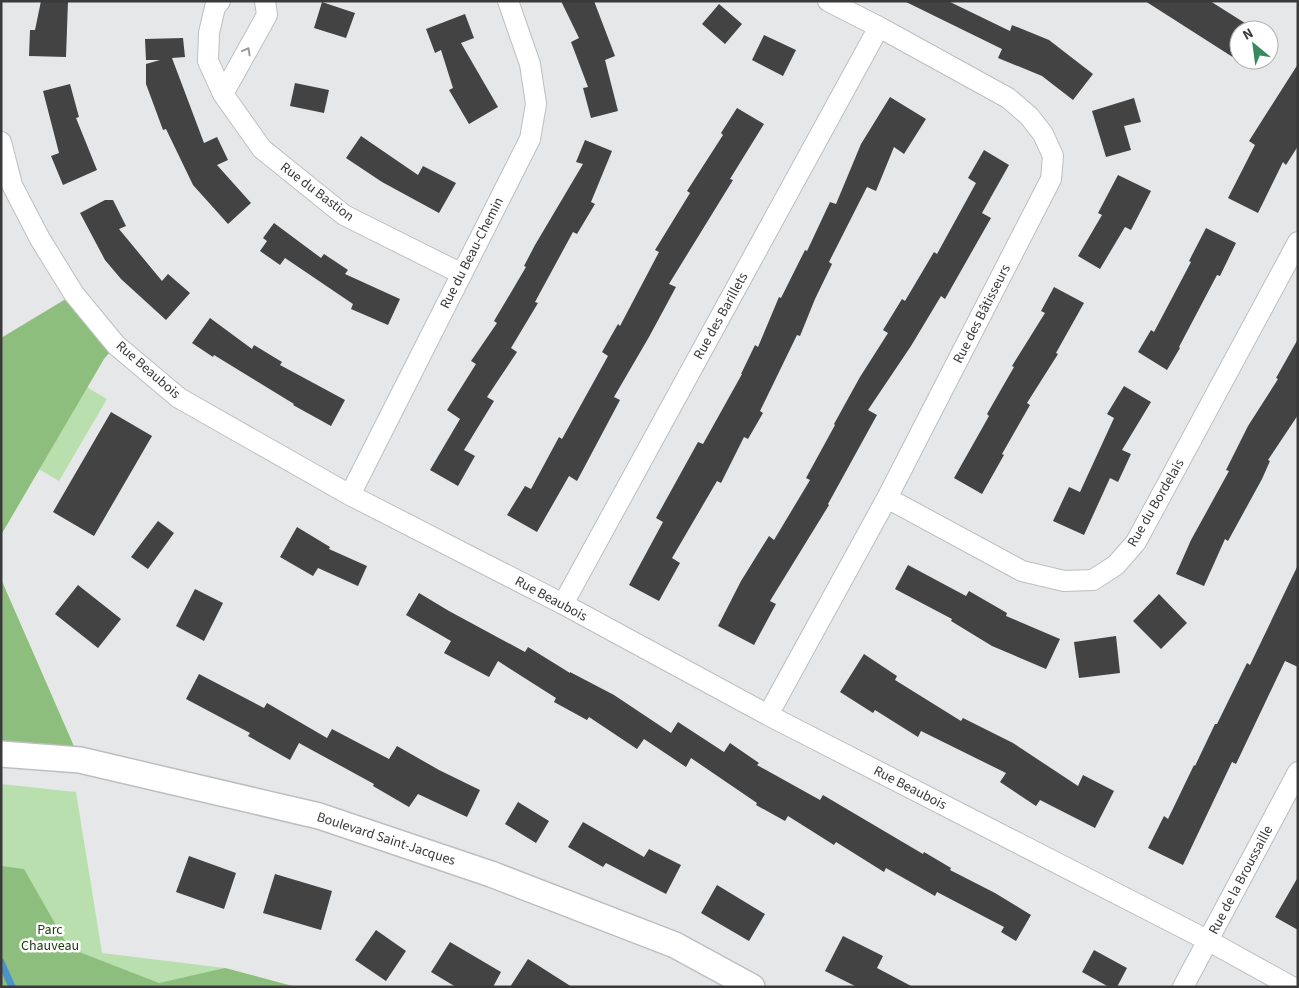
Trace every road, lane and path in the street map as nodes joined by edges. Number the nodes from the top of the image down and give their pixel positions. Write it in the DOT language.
graph roads {
  1 [pos="220,1"];
  2 [pos="265,1"];
  3 [pos="508,1"];
  4 [pos="828,1"];
  5 [pos="879,27"];
  6 [pos="223,94"];
  7 [pos="1,142"];
  8 [pos="1298,242"];
  9 [pos="462,274"];
  10 [pos="350,495"];
  11 [pos="887,498"];
  12 [pos="563,604"];
  13 [pos="768,715"];
  14 [pos="1,754"];
  15 [pos="1298,772"];
  16 [pos="1209,941"];
  17 [pos="752,987"];
  18 [pos="1183,987"];
  19 [pos="1292,987"];
  1 -- 6 [label="street, Rue du Bastion"];
  6 -- 2 [label="street, one-way"];
  3 -- 9 [label="street, Rue du Beau-Chemin"];
  4 -- 5 [label="street, Rue des Bâtisseurs"];
  5 -- 11 [label="street, Rue des Bâtisseurs"];
  5 -- 12 [label="street, Rue des Barillets"];
  6 -- 9 [label="street, Rue du Bastion"];
  7 -- 10 [label="street, Rue Beaubois"];
  8 -- 11 [label="street, Rue du Bordelais"];
  9 -- 10 [label="street, Rue du Beau-Chemin"];
  10 -- 12 [label="street, Rue Beaubois"];
  11 -- 13 [label="street, Rue des Bâtisseurs"];
  12 -- 13 [label="street, Rue Beaubois"];
  13 -- 16 [label="street, Rue Beaubois"];
  14 -- 17 [label="street, Boulevard Saint-Jacques"];
  15 -- 16 [label="street, Rue de la Broussaille"];
  16 -- 18 [label="street, Rue de la Broussaille"];
  16 -- 19 [label="street, Rue Beaubois"];
}
